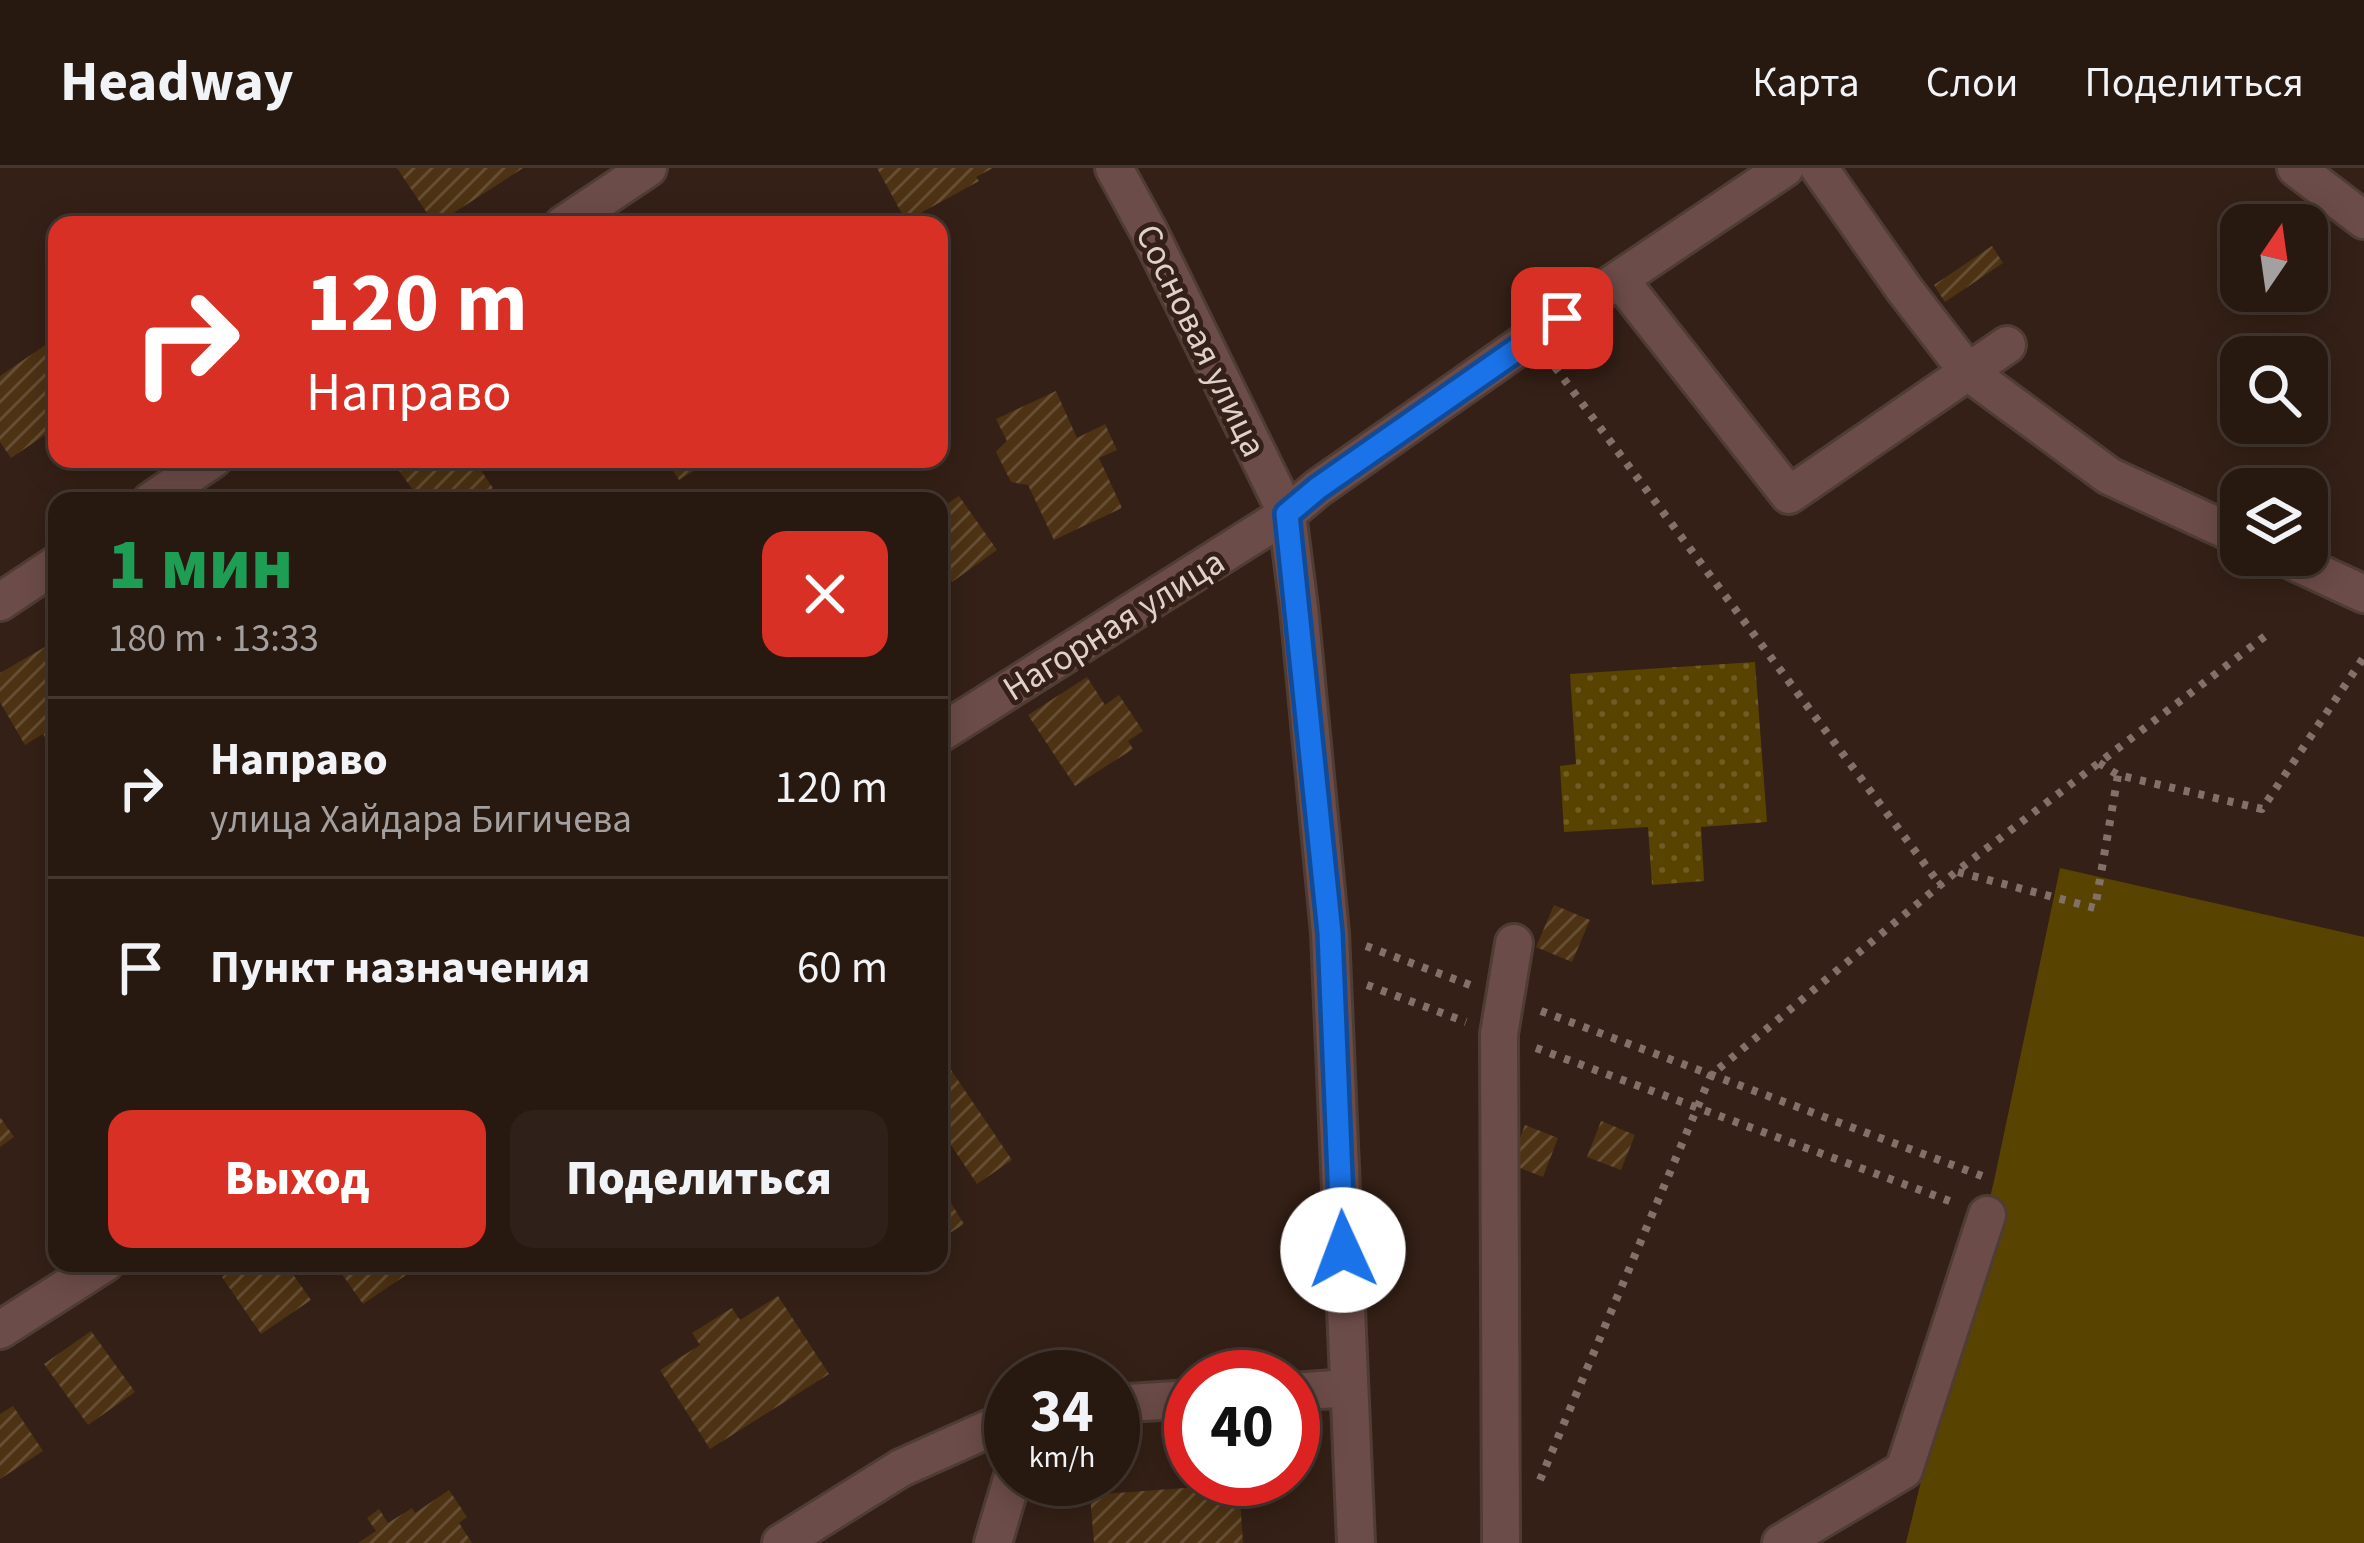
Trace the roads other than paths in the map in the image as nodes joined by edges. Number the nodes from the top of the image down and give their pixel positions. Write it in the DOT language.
graph roads {
  1 [pos="648,168"];
  2 [pos="1785,168"];
  3 [pos="1819,168"];
  4 [pos="2296,168"];
  5 [pos="1131,173"];
  6 [pos="576,216"];
  7 [pos="2364,220"];
  8 [pos="1620,280"];
  9 [pos="2007,345"];
  10 [pos="1968,372"];
  11 [pos="200,468"];
  12 [pos="164,492"];
  13 [pos="1287,514"];
  14 [pos="2220,527"];
  15 [pos="48,570"];
  16 [pos="2325,576"];
  17 [pos="2364,594"];
  18 [pos="0,602"];
  19 [pos="948,728"];
  20 [pos="1514,943"];
  21 [pos="1990,1198"];
  22 [pos="91,1272"];
  23 [pos="0,1330"];
  24 [pos="1348,1388"];
  25 [pos="1320,1390"];
  26 [pos="984,1431"];
  27 [pos="1004,1506"];
  28 [pos="781,1543"];
  29 [pos="993,1543"];
  30 [pos="1356,1543"];
  31 [pos="1501,1543"];
  32 [pos="1780,1543"];
  1 -- 6 [label="street"];
  2 -- 8 [label="street, Нагорная улица"];
  3 -- 10 [label="street"];
  4 -- 7 [label="street"];
  5 -- 13 [label="street, Сосновая улица"];
  8 -- 10 [label="street"];
  8 -- 13 [label="street, Нагорная улица"];
  9 -- 10 [label="street"];
  10 -- 14 [label="street"];
  11 -- 12 [label="street"];
  13 -- 19 [label="street, Нагорная улица"];
  13 -- 24 [label="street"];
  15 -- 18 [label="street"];
  16 -- 17 [label="street"];
  20 -- 31 [label="street"];
  21 -- 32 [label="street"];
  22 -- 23 [label="street"];
  24 -- 25 [label="street"];
  24 -- 30 [label="street"];
  26 -- 28 [label="street"];
  27 -- 29 [label="street"];
}
